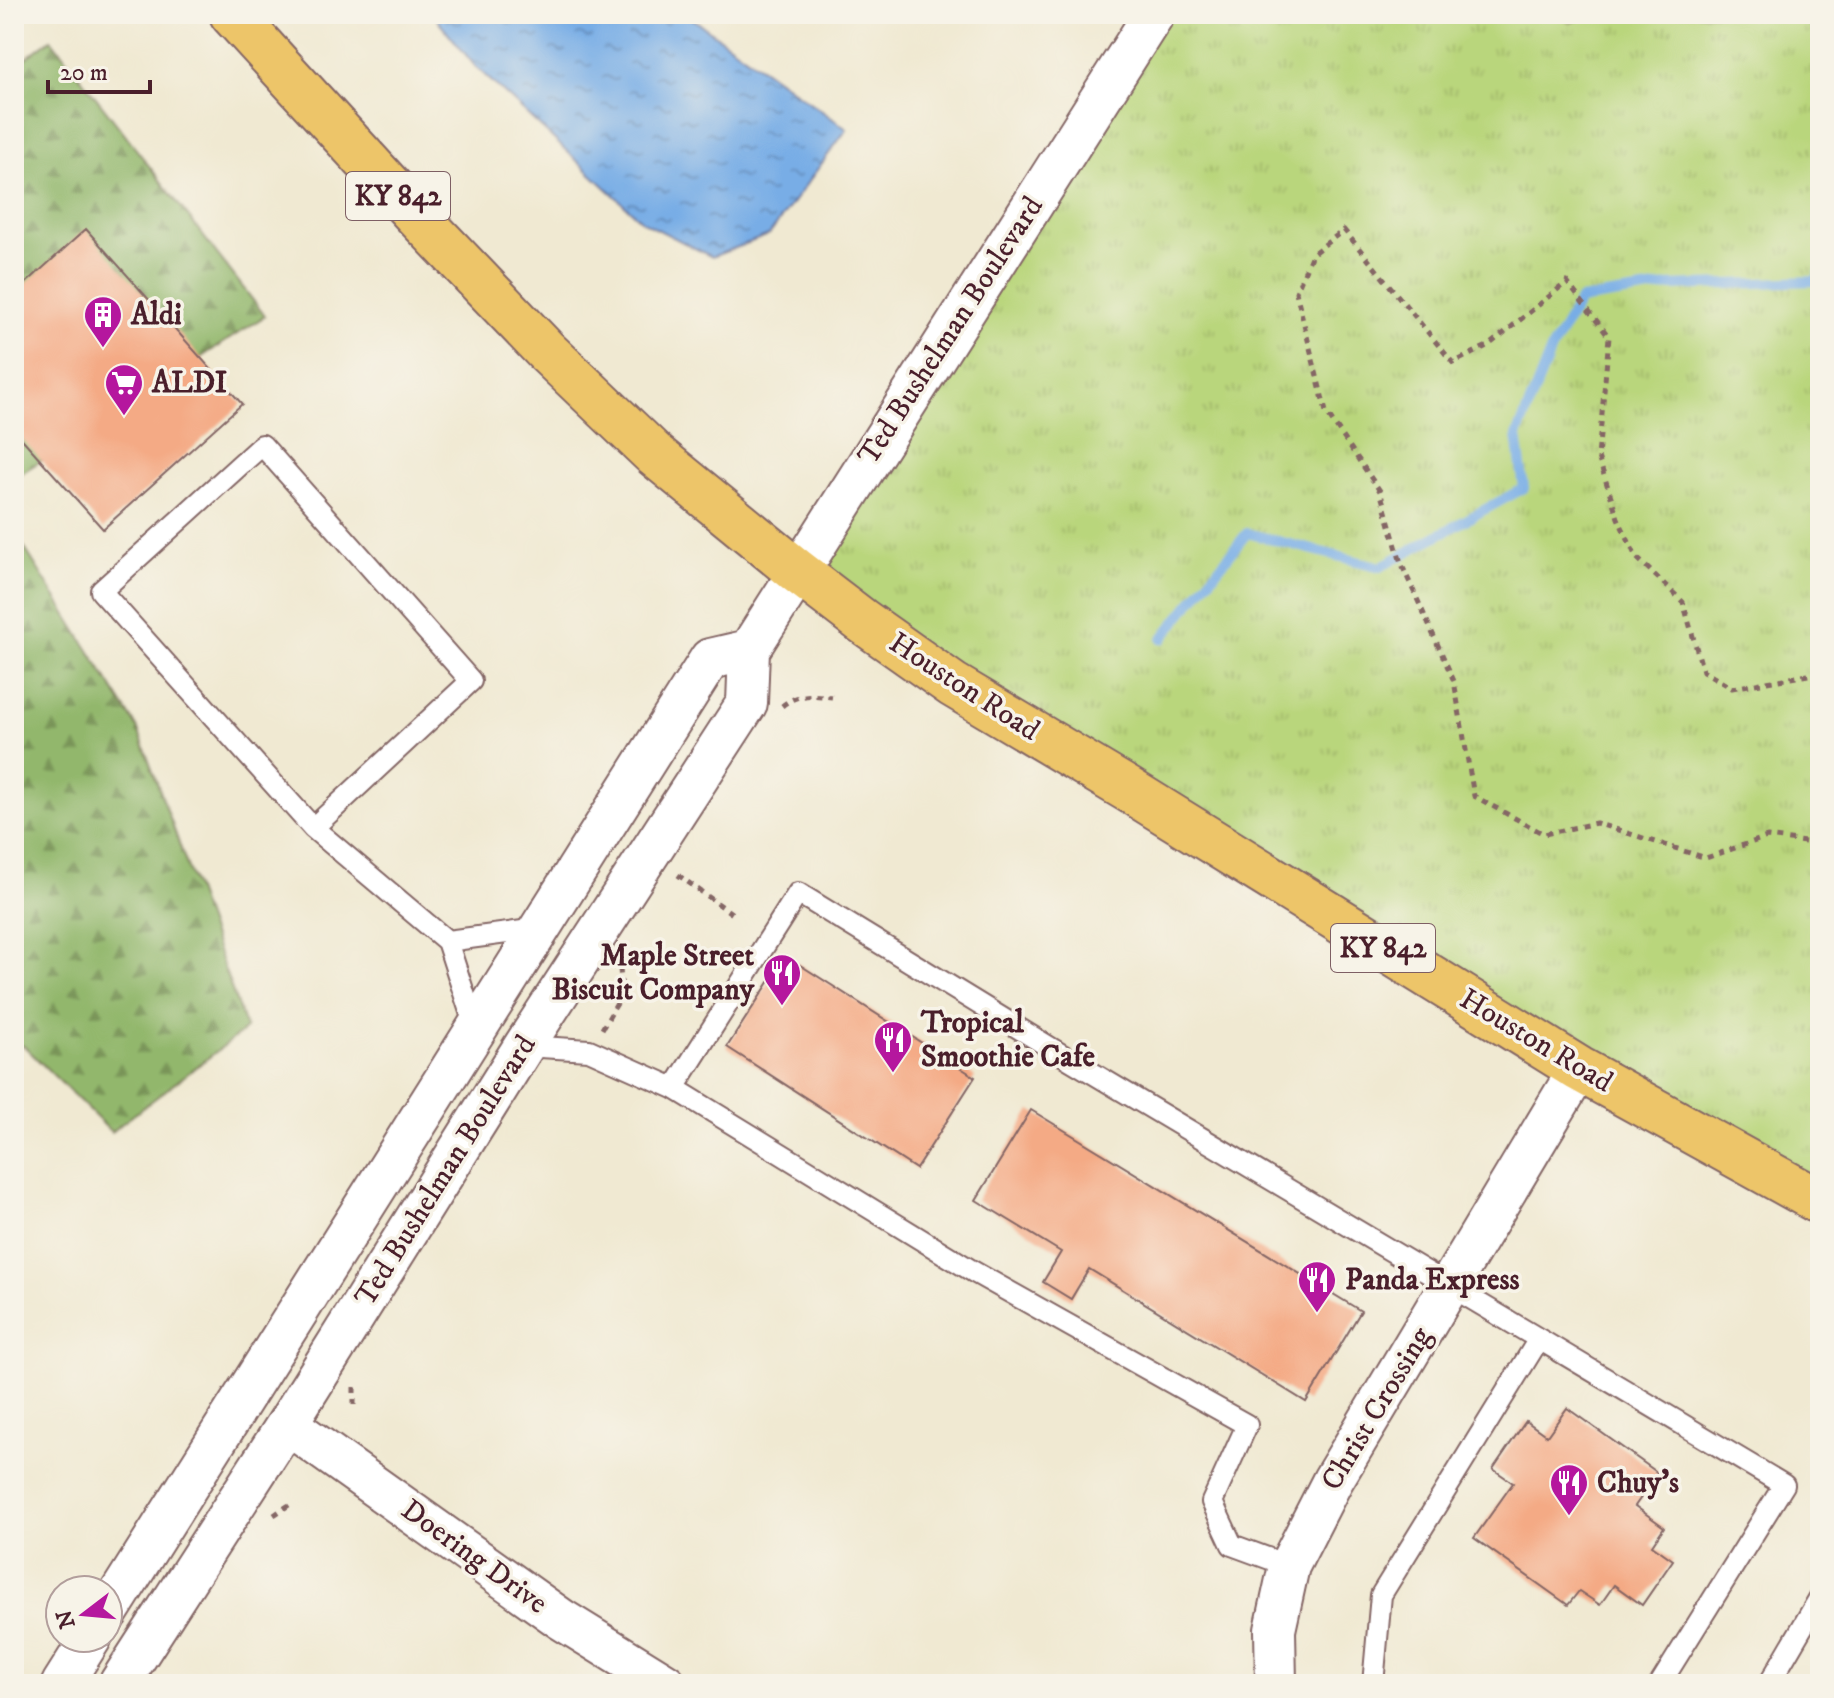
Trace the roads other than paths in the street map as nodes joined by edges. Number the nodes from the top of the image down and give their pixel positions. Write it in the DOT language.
graph roads {
  1 [pos="232,14"];
  2 [pos="1154,14"];
  3 [pos="797,571"];
  4 [pos="749,650"];
  5 [pos="313,828"];
  6 [pos="540,928"];
  7 [pos="447,941"];
  8 [pos="476,1030"];
  9 [pos="524,1046"];
  10 [pos="1579,1069"];
  11 [pos="674,1088"];
  12 [pos="1820,1202"];
  13 [pos="1451,1285"];
  14 [pos="1539,1339"];
  15 [pos="287,1424"];
  16 [pos="1289,1566"];
  17 [pos="124,1587"];
  18 [pos="1820,1597"];
  19 [pos="81,1654"];
  20 [pos="62,1684"];
  21 [pos="119,1684"];
  22 [pos="666,1684"];
  23 [pos="1276,1684"];
  24 [pos="1373,1684"];
  25 [pos="1660,1684"];
  26 [pos="1769,1684"];
  1 -- 3 [label="main road, Houston Road / KY 842"];
  2 -- 3 [label="street, Ted Bushelman Boulevard"];
  3 -- 4 [label="street, Ted Bushelman Boulevard"];
  3 -- 10 [label="main road, Houston Road / KY 842"];
  4 -- 6 [label="street, Ted Bushelman Boulevard"];
  4 -- 9 [label="street, Ted Bushelman Boulevard"];
  5 -- 5 [label="lane"];
  5 -- 7 [label="lane"];
  6 -- 7 [label="lane"];
  6 -- 8 [label="street, Ted Bushelman Boulevard"];
  7 -- 8 [label="lane"];
  8 -- 17 [label="street, Ted Bushelman Boulevard"];
  9 -- 11 [label="lane"];
  9 -- 15 [label="street, Ted Bushelman Boulevard"];
  10 -- 12 [label="main road, Houston Road / KY 842"];
  10 -- 13 [label="street, Christ Crossing"];
  11 -- 13 [label="lane"];
  11 -- 16 [label="lane"];
  13 -- 14 [label="lane"];
  13 -- 16 [label="street, Christ Crossing"];
  14 -- 24 [label="lane"];
  14 -- 25 [label="lane"];
  15 -- 21 [label="street, Ted Bushelman Boulevard"];
  15 -- 22 [label="street, Doering Drive"];
  16 -- 23 [label="street, Christ Crossing"];
  18 -- 26 [label="lane"];
  19 -- 20 [label="street"];
}
